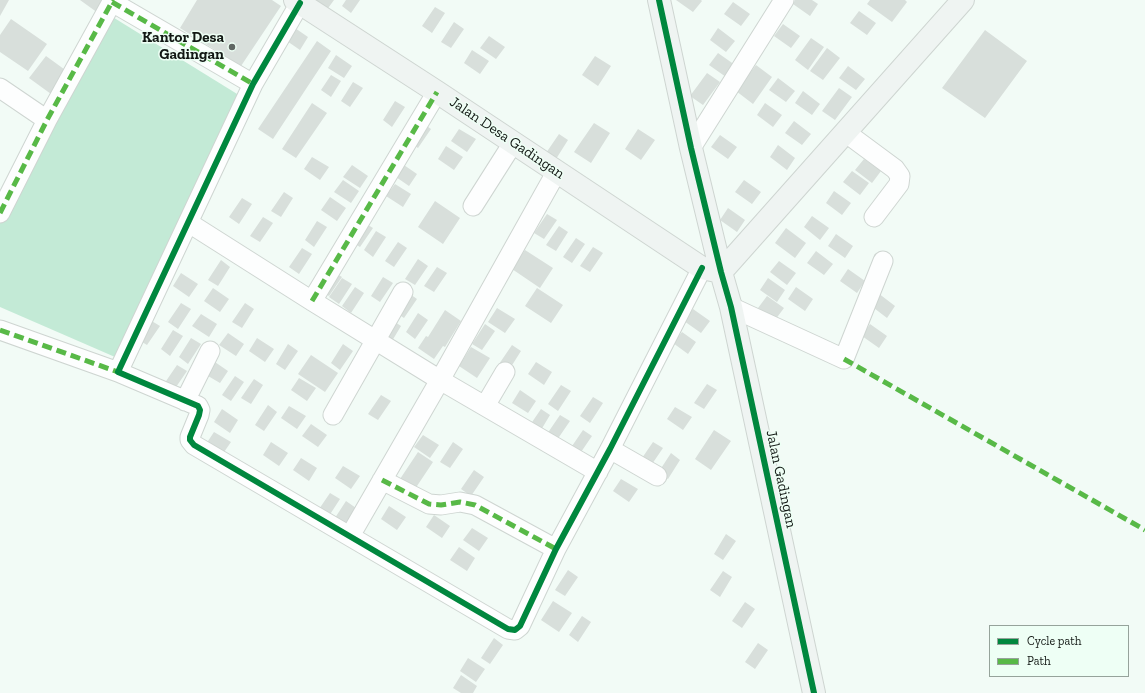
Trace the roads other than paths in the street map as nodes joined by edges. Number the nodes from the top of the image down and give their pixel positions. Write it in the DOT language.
graph roads {
  1 [pos="659,0"];
  2 [pos="784,0"];
  3 [pos="963,0"];
  4 [pos="113,1"];
  5 [pos="298,2"];
  6 [pos="253,84"];
  7 [pos="0,88"];
  8 [pos="438,92"];
  9 [pos="47,120"];
  10 [pos="845,132"];
  11 [pos="513,143"];
  12 [pos="690,148"];
  13 [pos="557,171"];
  14 [pos="474,206"];
  15 [pos="0,213"];
  16 [pos="874,217"];
  17 [pos="189,223"];
  18 [pos="883,261"];
  19 [pos="711,270"];
  20 [pos="403,292"];
  21 [pos="312,301"];
  22 [pos="731,307"];
  23 [pos="0,330"];
  24 [pos="376,340"];
  25 [pos="210,351"];
  26 [pos="118,372"];
  27 [pos="505,372"];
  28 [pos="440,380"];
  29 [pos="185,401"];
  30 [pos="485,406"];
  31 [pos="333,415"];
  32 [pos="610,449"];
  33 [pos="598,472"];
  34 [pos="657,476"];
  35 [pos="382,480"];
  36 [pos="350,536"];
  37 [pos="556,549"];
  38 [pos="814,693"];
  1 -- 12 [label="street, Jalan Gadingan"];
  2 -- 12 [label="street"];
  3 -- 10 [label="street"];
  4 -- 6 [label="street"];
  4 -- 9 [label="street"];
  5 -- 6 [label="street"];
  5 -- 8 [label="street, Jalan Desa Gadingan"];
  6 -- 17 [label="street"];
  7 -- 9 [label="street"];
  8 -- 11 [label="street, Jalan Desa Gadingan"];
  8 -- 21 [label="street"];
  9 -- 15 [label="street"];
  10 -- 16 [label="street"];
  10 -- 19 [label="street"];
  11 -- 13 [label="street, Jalan Desa Gadingan"];
  11 -- 14 [label="street"];
  12 -- 19 [label="street, Jalan Gadingan"];
  13 -- 19 [label="street, Jalan Desa Gadingan"];
  13 -- 28 [label="street"];
  17 -- 21 [label="street"];
  17 -- 26 [label="street"];
  18 -- 22 [label="street"];
  19 -- 22 [label="street, Jalan Gadingan"];
  19 -- 32 [label="street"];
  20 -- 24 [label="street"];
  21 -- 24 [label="street"];
  22 -- 38 [label="street, Jalan Gadingan"];
  23 -- 26 [label="street"];
  24 -- 28 [label="street"];
  24 -- 31 [label="street"];
  25 -- 29 [label="street"];
  26 -- 29 [label="street"];
  27 -- 30 [label="street"];
  28 -- 30 [label="street"];
  28 -- 35 [label="street"];
  29 -- 36 [label="street"];
  30 -- 33 [label="street"];
  32 -- 33 [label="street"];
  32 -- 34 [label="street"];
  33 -- 37 [label="street"];
  35 -- 36 [label="street"];
  35 -- 37 [label="street"];
  36 -- 37 [label="street"];
}
